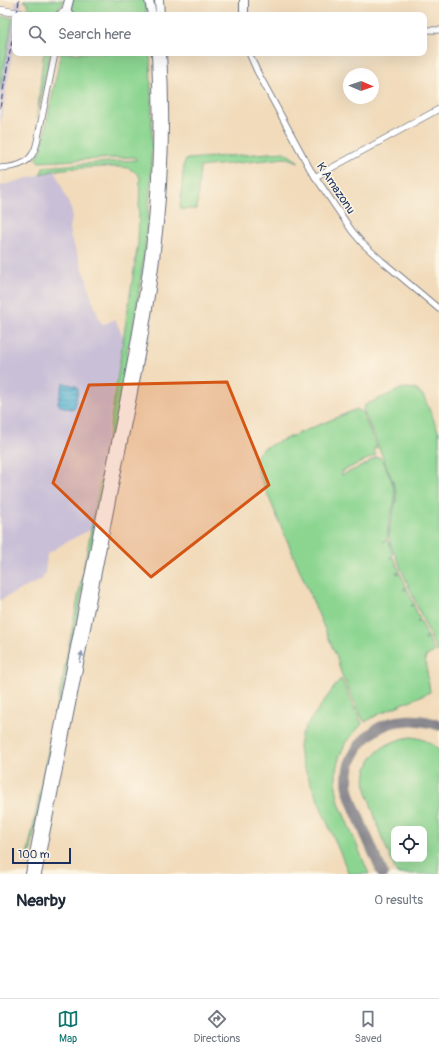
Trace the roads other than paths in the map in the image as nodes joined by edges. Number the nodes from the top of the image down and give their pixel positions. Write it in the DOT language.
graph roads {
  1 [pos="69,0"];
  2 [pos="151,0"];
  3 [pos="160,0"];
  4 [pos="244,0"];
  5 [pos="0,10"];
  6 [pos="12,12"];
  7 [pos="66,12"];
  8 [pos="155,12"];
  9 [pos="157,12"];
  10 [pos="244,12"];
  11 [pos="427,30"];
  12 [pos="439,30"];
  13 [pos="54,56"];
  14 [pos="156,56"];
  15 [pos="162,56"];
  16 [pos="250,56"];
  17 [pos="439,109"];
  18 [pos="0,168"];
  19 [pos="315,177"];
  20 [pos="439,309"];
  21 [pos="30,874"];
  22 [pos="37,874"];
  1 -- 7 [label="highway"];
  2 -- 8 [label="highway"];
  3 -- 9 [label="highway"];
  4 -- 10 [label="highway"];
  5 -- 6 [label="main road"];
  11 -- 12 [label="street"];
  13 -- 18 [label="street"];
  14 -- 21 [label="highway"];
  22 -- 15 [label="highway, one-way"];
  16 -- 19 [label="street, K Amazonu"];
  17 -- 19 [label="street"];
  19 -- 20 [label="street, K Amazonu"];
}
